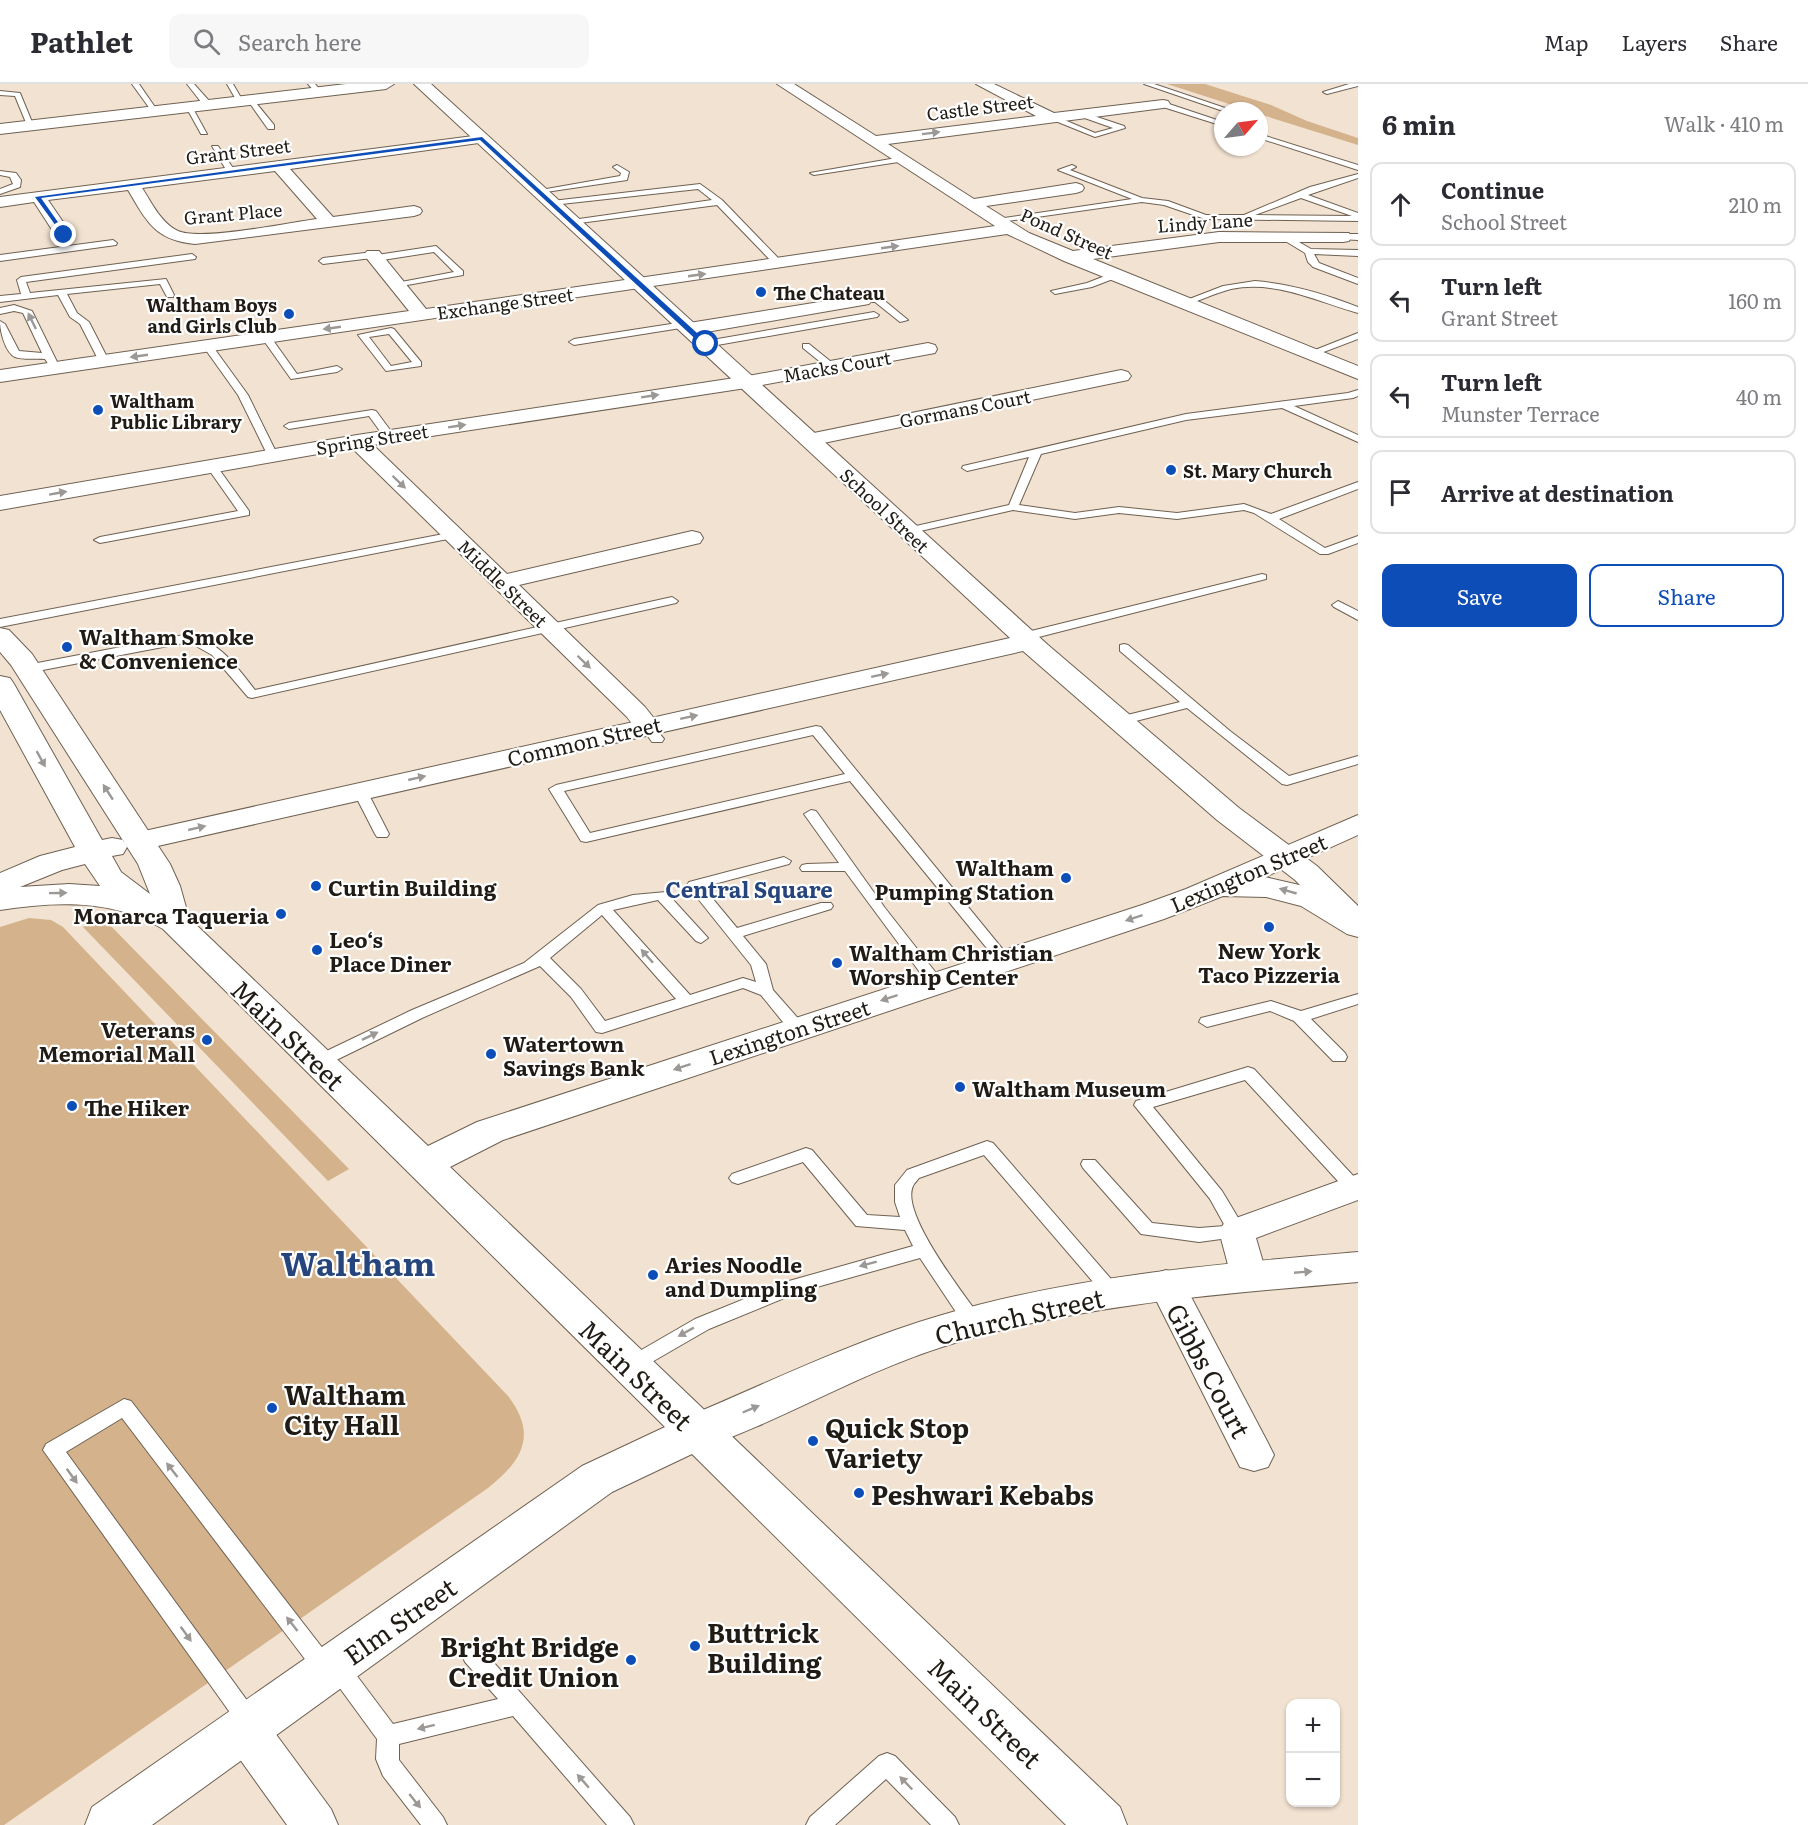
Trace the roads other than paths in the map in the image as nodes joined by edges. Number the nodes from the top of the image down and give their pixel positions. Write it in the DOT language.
graph roads {
  1 [pos="135,84"];
  2 [pos="190,84"];
  3 [pos="230,84"];
  4 [pos="386,84"];
  5 [pos="422,84"];
  6 [pos="784,84"];
  7 [pos="983,84"];
  8 [pos="1147,84"];
  9 [pos="1357,84"];
  10 [pos="315,88"];
  11 [pos="1327,92"];
  12 [pos="0,93"];
  13 [pos="245,100"];
  14 [pos="1163,104"];
  15 [pos="208,105"];
  16 [pos="1214,106"];
  17 [pos="188,107"];
  18 [pos="156,111"];
  19 [pos="1082,114"];
  20 [pos="1052,118"];
  21 [pos="1214,121"];
  22 [pos="32,125"];
  23 [pos="271,127"];
  24 [pos="0,129"];
  25 [pos="204,132"];
  26 [pos="1268,138"];
  27 [pos="482,139"];
  28 [pos="873,141"];
  29 [pos="215,148"];
  30 [pos="902,159"];
  31 [pos="278,165"];
  32 [pos="1072,166"];
  33 [pos="617,167"];
  34 [pos="1358,168"];
  35 [pos="231,171"];
  36 [pos="814,173"];
  37 [pos="0,175"];
  38 [pos="1358,176"];
  39 [pos="0,184"];
  40 [pos="132,184"];
  41 [pos="1076,188"];
  42 [pos="539,191"];
  43 [pos="0,192"];
  44 [pos="26,194"];
  45 [pos="1301,195"];
  46 [pos="1142,200"];
  47 [pos="0,202"];
  48 [pos="719,202"];
  49 [pos="552,203"];
  50 [pos="970,204"];
  51 [pos="414,211"];
  52 [pos="1358,217"];
  53 [pos="1240,218"];
  54 [pos="328,222"];
  55 [pos="572,222"];
  56 [pos="1004,225"];
  57 [pos="64,235"];
  58 [pos="1285,237"];
  59 [pos="1351,237"];
  60 [pos="113,243"];
  61 [pos="1309,252"];
  62 [pos="1358,253"];
  63 [pos="192,257"];
  64 [pos="375,257"];
  65 [pos="1070,257"];
  66 [pos="0,258"];
  67 [pos="323,261"];
  68 [pos="778,263"];
  69 [pos="1115,275"];
  70 [pos="1358,281"];
  71 [pos="639,283"];
  72 [pos="399,285"];
  73 [pos="1055,291"];
  74 [pos="61,292"];
  75 [pos="170,295"];
  76 [pos="26,296"];
  77 [pos="0,299"];
  78 [pos="863,300"];
  79 [pos="1183,303"];
  80 [pos="1358,310"];
  81 [pos="0,311"];
  82 [pos="422,315"];
  83 [pos="874,315"];
  84 [pos="903,320"];
  85 [pos="0,324"];
  86 [pos="686,327"];
  87 [pos="367,329"];
  88 [pos="1358,336"];
  89 [pos="267,338"];
  90 [pos="574,342"];
  91 [pos="706,344"];
  92 [pos="207,346"];
  93 [pos="806,346"];
  94 [pos="928,349"];
  95 [pos="1310,354"];
  96 [pos="104,361"];
  97 [pos="51,362"];
  98 [pos="832,367"];
  99 [pos="337,369"];
  100 [pos="1358,374"];
  101 [pos="0,376"];
  102 [pos="1121,376"];
  103 [pos="746,381"];
  104 [pos="1355,396"];
  105 [pos="1284,405"];
  106 [pos="289,426"];
  107 [pos="389,436"];
  108 [pos="1358,439"];
  109 [pos="809,440"];
  110 [pos="357,441"];
  111 [pos="1036,453"];
  112 [pos="273,456"];
  113 [pos="212,467"];
  114 [pos="967,468"];
  115 [pos="1358,484"];
  116 [pos="0,504"];
  117 [pos="1013,507"];
  118 [pos="1270,518"];
  119 [pos="907,531"];
  120 [pos="454,535"];
  121 [pos="692,538"];
  122 [pos="1358,538"];
  123 [pos="100,540"];
  124 [pos="1262,577"];
  125 [pos="502,582"];
  126 [pos="672,601"];
  127 [pos="1338,605"];
  128 [pos="1358,616"];
  129 [pos="0,623"];
  130 [pos="550,628"];
  131 [pos="0,636"];
  132 [pos="1026,640"];
  133 [pos="1124,648"];
  134 [pos="27,669"];
  135 [pos="0,684"];
  136 [pos="1189,704"];
  137 [pos="1120,721"];
  138 [pos="652,732"];
  139 [pos="1358,760"];
  140 [pos="853,776"];
  141 [pos="360,791"];
  142 [pos="812,814"];
  143 [pos="1358,824"];
  144 [pos="382,834"];
  145 [pos="140,841"];
  146 [pos="92,852"];
  147 [pos="1285,856"];
  148 [pos="784,861"];
  149 [pos="850,867"];
  150 [pos="807,868"];
  151 [pos="0,884"];
  152 [pos="1197,896"];
  153 [pos="0,900"];
  154 [pos="826,906"];
  155 [pos="603,908"];
  156 [pos="174,921"];
  157 [pos="1358,926"];
  158 [pos="734,934"];
  159 [pos="701,938"];
  160 [pos="542,958"];
  161 [pos="1004,960"];
  162 [pos="935,982"];
  163 [pos="766,991"];
  164 [pos="1358,999"];
  165 [pos="686,1000"];
  166 [pos="1300,1017"];
  167 [pos="1208,1023"];
  168 [pos="797,1028"];
  169 [pos="1339,1057"];
  170 [pos="318,1062"];
  171 [pos="1089,1164"];
  172 [pos="423,1165"];
  173 [pos="738,1178"];
  174 [pos="1356,1188"];
  175 [pos="910,1224"];
  176 [pos="1237,1231"];
  177 [pos="925,1250"];
  178 [pos="1358,1267"];
  179 [pos="1250,1276"];
  180 [pos="1166,1284"];
  181 [pos="1112,1292"];
  182 [pos="973,1322"];
  183 [pos="630,1366"];
  184 [pos="698,1432"];
  185 [pos="1254,1455"];
  186 [pos="473,1655"];
  187 [pos="331,1667"];
  188 [pos="517,1705"];
  189 [pos="248,1727"];
  190 [pos="388,1736"];
  191 [pos="110,1825"];
  192 [pos="315,1825"];
  193 [pos="435,1825"];
  194 [pos="622,1825"];
  195 [pos="818,1825"];
  196 [pos="946,1825"];
  197 [pos="1102,1825"];
  1 -- 18 [label="lane"];
  2 -- 15 [label="lane"];
  3 -- 13 [label="lane"];
  4 -- 10 [label="main road"];
  5 -- 27 [label="main road, School Street"];
  6 -- 28 [label="street, Pond Street"];
  7 -- 20 [label="street"];
  8 -- 16 [label="lane"];
  9 -- 11 [label="lane"];
  10 -- 13 [label="main road"];
  12 -- 22 [label="lane"];
  13 -- 15 [label="main road"];
  13 -- 23 [label="lane"];
  14 -- 19 [label="street, Castle Street"];
  14 -- 21 [label="lane"];
  15 -- 17 [label="main road"];
  17 -- 18 [label="main road"];
  17 -- 25 [label="lane"];
  18 -- 22 [label="main road"];
  19 -- 20 [label="street, Castle Street"];
  19 -- 20 [label="lane"];
  28 -- 20 [label="street, Castle Street, one-way"];
  22 -- 24 [label="main road"];
  26 -- 34 [label="lane"];
  27 -- 31 [label="street, Grant Street"];
  27 -- 42 [label="main road, School Street"];
  28 -- 30 [label="street, Pond Street"];
  29 -- 35 [label="lane"];
  30 -- 36 [label="lane"];
  30 -- 50 [label="street, Pond Street"];
  31 -- 35 [label="street, Grant Street"];
  31 -- 54 [label="street, Grant Place"];
  32 -- 46 [label="lane"];
  33 -- 42 [label="lane"];
  35 -- 40 [label="street, Grant Street"];
  37 -- 39 [label="lane"];
  37 -- 44 [label="lane"];
  38 -- 45 [label="lane"];
  40 -- 44 [label="street, Grant Street"];
  40 -- 54 [label="street, Grant Place"];
  41 -- 50 [label="street"];
  42 -- 49 [label="main road, School Street"];
  43 -- 44 [label="lane"];
  44 -- 47 [label="street, Grant Street"];
  44 -- 57 [label="street"];
  45 -- 52 [label="lane"];
  45 -- 53 [label="lane"];
  46 -- 53 [label="lane"];
  46 -- 56 [label="lane"];
  48 -- 49 [label="lane"];
  48 -- 55 [label="lane"];
  48 -- 68 [label="lane"];
  49 -- 55 [label="main road, School Street"];
  50 -- 56 [label="street, Pond Street"];
  51 -- 54 [label="street, Grant Place"];
  52 -- 53 [label="lane"];
  55 -- 71 [label="main road, School Street"];
  56 -- 65 [label="street, Pond Street"];
  68 -- 56 [label="street, Exchange Street, one-way"];
  58 -- 59 [label="street, Lindy Lane"];
  58 -- 61 [label="lane"];
  58 -- 65 [label="street, Lindy Lane"];
  60 -- 66 [label="lane"];
  61 -- 62 [label="lane"];
  61 -- 70 [label="lane"];
  63 -- 76 [label="lane"];
  64 -- 67 [label="lane"];
  64 -- 72 [label="street"];
  64 -- 72 [label="lane"];
  65 -- 69 [label="street, Pond Street"];
  71 -- 68 [label="street, Exchange Street, one-way"];
  69 -- 73 [label="lane"];
  69 -- 79 [label="street, Pond Street"];
  71 -- 82 [label="street, Exchange Street"];
  71 -- 86 [label="main road, School Street"];
  72 -- 82 [label="street"];
  74 -- 75 [label="lane"];
  74 -- 76 [label="lane"];
  74 -- 96 [label="lane"];
  76 -- 77 [label="lane"];
  78 -- 84 [label="lane"];
  78 -- 86 [label="street"];
  79 -- 80 [label="lane"];
  79 -- 95 [label="street, Pond Street"];
  97 -- 81 [label="lane, one-way"];
  82 -- 87 [label="street, Exchange Street"];
  83 -- 91 [label="lane"];
  85 -- 97 [label="lane"];
  86 -- 90 [label="lane"];
  86 -- 91 [label="main road, School Street"];
  87 -- 87 [label="lane"];
  87 -- 89 [label="street, Exchange Street, one-way"];
  88 -- 95 [label="lane"];
  89 -- 92 [label="street, Exchange Street"];
  89 -- 99 [label="lane"];
  91 -- 103 [label="main road, School Street"];
  92 -- 96 [label="street, Exchange Street, one-way"];
  92 -- 112 [label="lane"];
  93 -- 98 [label="lane"];
  94 -- 98 [label="street, Macks Court"];
  95 -- 100 [label="street, Pond Street"];
  96 -- 97 [label="street, Exchange Street"];
  97 -- 101 [label="street, Exchange Street"];
  98 -- 103 [label="street, Macks Court"];
  102 -- 109 [label="street, Gormans Court"];
  107 -- 103 [label="street, Spring Street, one-way"];
  103 -- 109 [label="main road, School Street"];
  104 -- 105 [label="lane"];
  105 -- 108 [label="lane"];
  105 -- 111 [label="lane"];
  106 -- 107 [label="lane"];
  107 -- 110 [label="street, Spring Street"];
  109 -- 119 [label="main road, School Street"];
  110 -- 112 [label="street, Spring Street"];
  110 -- 120 [label="street, Middle Street, one-way"];
  111 -- 114 [label="lane"];
  111 -- 117 [label="lane"];
  112 -- 113 [label="street, Spring Street"];
  116 -- 113 [label="street, Spring Street, one-way"];
  113 -- 123 [label="lane"];
  115 -- 118 [label="lane"];
  117 -- 118 [label="lane"];
  117 -- 119 [label="lane"];
  118 -- 122 [label="lane"];
  119 -- 132 [label="main road, School Street"];
  120 -- 125 [label="street, Middle Street"];
  120 -- 129 [label="lane"];
  121 -- 125 [label="street"];
  124 -- 132 [label="lane"];
  125 -- 130 [label="street, Middle Street"];
  126 -- 130 [label="lane"];
  127 -- 128 [label="lane"];
  130 -- 134 [label="lane"];
  130 -- 138 [label="street, Middle Street, one-way"];
  131 -- 134 [label="main road, Main Street"];
  132 -- 137 [label="main road, School Street"];
  138 -- 132 [label="main road, Common Street, one-way"];
  133 -- 136 [label="lane"];
  145 -- 134 [label="main road, Main Street, one-way"];
  135 -- 146 [label="main road, Main Street, one-way"];
  136 -- 137 [label="lane"];
  136 -- 139 [label="lane"];
  137 -- 147 [label="main road, School Street"];
  141 -- 138 [label="main road, Common Street, one-way"];
  140 -- 140 [label="lane"];
  140 -- 161 [label="lane"];
  141 -- 144 [label="lane"];
  145 -- 141 [label="main road, Common Street, one-way"];
  142 -- 149 [label="lane"];
  143 -- 147 [label="main road, Lexington Street"];
  145 -- 146 [label="main road, Common Street"];
  145 -- 156 [label="main road, Main Street"];
  146 -- 151 [label="main road, Common Street"];
  146 -- 156 [label="main road, Main Street"];
  147 -- 152 [label="main road, Lexington Street"];
  147 -- 157 [label="main road, School Street"];
  148 -- 158 [label="lane"];
  149 -- 150 [label="lane"];
  149 -- 162 [label="lane"];
  157 -- 152 [label="main road, one-way"];
  152 -- 161 [label="main road, Lexington Street, one-way"];
  153 -- 156 [label="main road, one-way"];
  154 -- 158 [label="lane"];
  155 -- 159 [label="lane"];
  155 -- 160 [label="lane"];
  165 -- 155 [label="lane, one-way"];
  156 -- 170 [label="main road, Main Street"];
  158 -- 163 [label="lane"];
  160 -- 165 [label="lane"];
  170 -- 160 [label="lane, one-way"];
  161 -- 162 [label="main road, Lexington Street"];
  162 -- 168 [label="main road, Lexington Street, one-way"];
  163 -- 165 [label="lane"];
  163 -- 168 [label="lane"];
  164 -- 166 [label="lane"];
  166 -- 167 [label="lane"];
  166 -- 169 [label="lane"];
  168 -- 172 [label="main road, Lexington Street, one-way"];
  170 -- 172 [label="main road, Main Street"];
  171 -- 176 [label="lane"];
  172 -- 183 [label="main road, Main Street"];
  173 -- 175 [label="lane"];
  174 -- 176 [label="street"];
  174 -- 176 [label="lane"];
  175 -- 177 [label="lane"];
  175 -- 181 [label="lane"];
  176 -- 179 [label="street"];
  177 -- 182 [label="lane"];
  177 -- 183 [label="lane, one-way"];
  179 -- 178 [label="main road, Church Street, one-way"];
  179 -- 180 [label="main road, Church Street"];
  180 -- 181 [label="main road, Church Street"];
  180 -- 185 [label="street, Gibbs Court"];
  181 -- 182 [label="main road, Church Street"];
  184 -- 182 [label="main road, Church Street, one-way"];
  183 -- 184 [label="main road, Main Street"];
  184 -- 187 [label="main road, Elm Street"];
  184 -- 197 [label="main road, Main Street"];
  186 -- 188 [label="lane"];
  187 -- 189 [label="main road, Elm Street"];
  187 -- 189 [label="lane, one-way"];
  187 -- 190 [label="lane"];
  188 -- 190 [label="lane, one-way"];
  194 -- 188 [label="lane, one-way"];
  189 -- 191 [label="main road, Elm Street"];
  189 -- 192 [label="street"];
  190 -- 193 [label="lane, one-way"];
  196 -- 195 [label="lane, one-way"];
}
